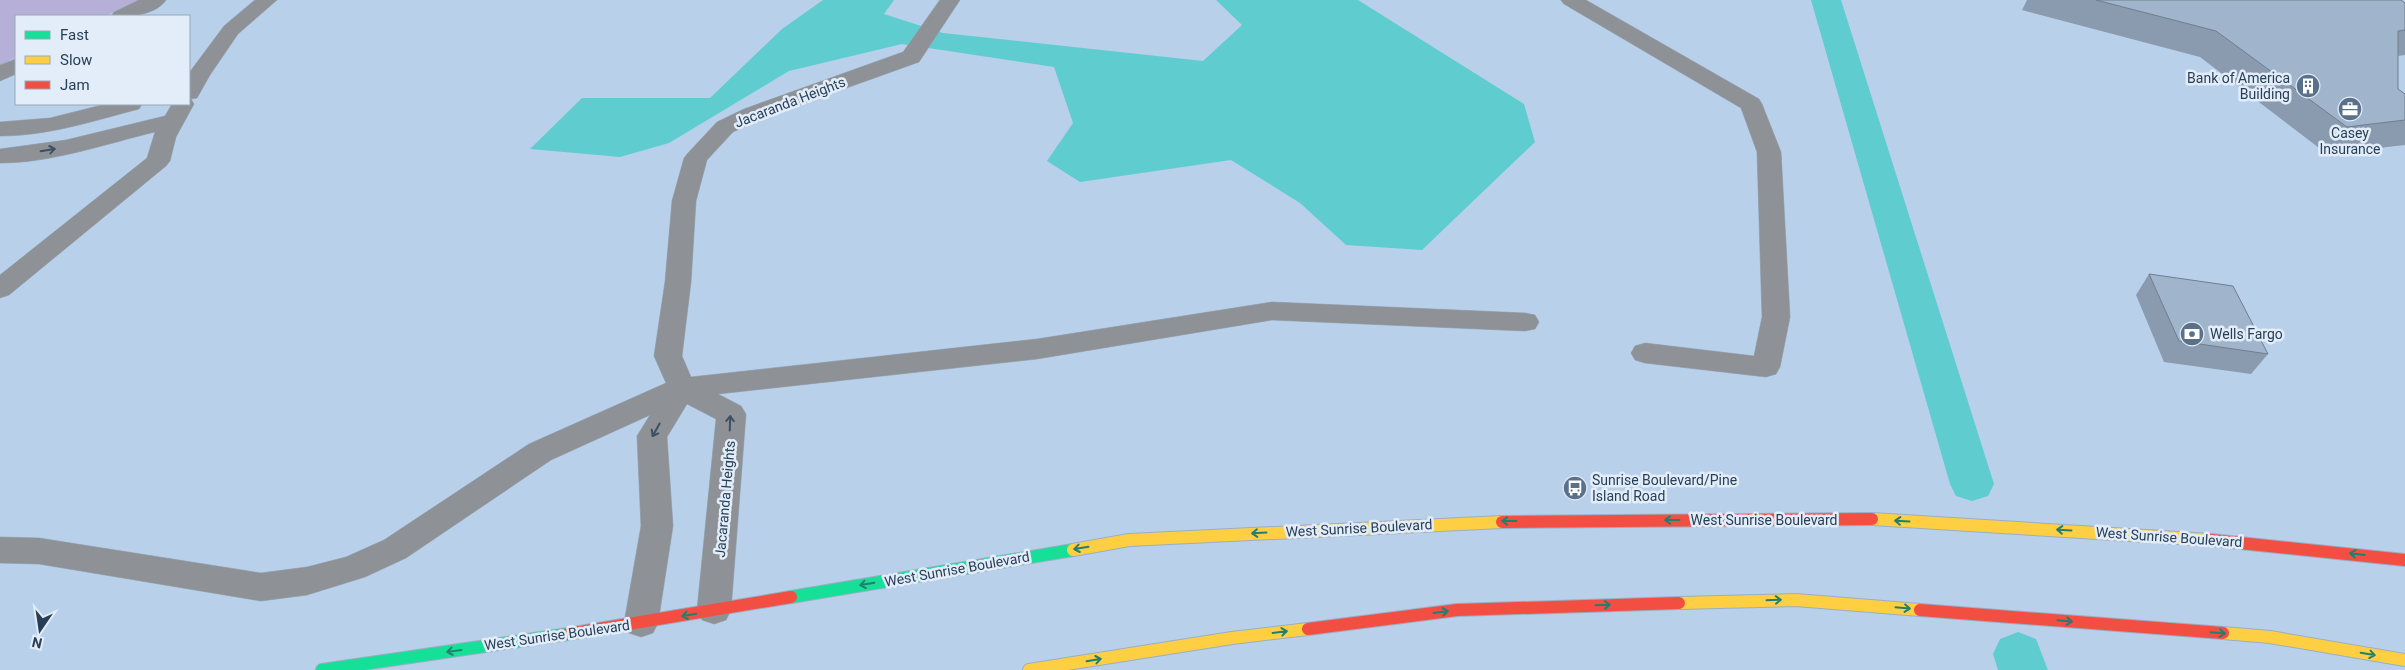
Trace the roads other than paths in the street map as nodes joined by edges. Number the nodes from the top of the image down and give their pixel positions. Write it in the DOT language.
graph roads {
  1 [pos="156,0"];
  2 [pos="267,0"];
  3 [pos="950,0"];
  4 [pos="1570,0"];
  5 [pos="123,15"];
  6 [pos="15,66"];
  7 [pos="0,74"];
  8 [pos="190,90"];
  9 [pos="127,105"];
  10 [pos="170,105"];
  11 [pos="182,105"];
  12 [pos="0,129"];
  13 [pos="0,156"];
  14 [pos="0,289"];
  15 [pos="1525,322"];
  16 [pos="1645,353"];
  17 [pos="682,388"];
  18 [pos="0,550"];
  19 [pos="2405,560"];
  20 [pos="714,610"];
  21 [pos="641,623"];
  22 [pos="2405,660"];
  23 [pos="322,670"];
  24 [pos="1029,670"];
  1 -- 5 [label="street"];
  2 -- 8 [label="street"];
  3 -- 17 [label="street, Jacaranda Heights"];
  4 -- 16 [label="street"];
  6 -- 7 [label="street"];
  9 -- 12 [label="street"];
  13 -- 10 [label="street, one-way"];
  11 -- 14 [label="street"];
  15 -- 17 [label="street"];
  17 -- 18 [label="street"];
  20 -- 17 [label="street, Jacaranda Heights, one-way"];
  17 -- 21 [label="street, one-way"];
  19 -- 20 [label="highway, West Sunrise Boulevard, one-way"];
  20 -- 21 [label="highway, West Sunrise Boulevard, one-way"];
  21 -- 23 [label="highway, West Sunrise Boulevard, one-way"];
  24 -- 22 [label="highway, one-way"];
}
